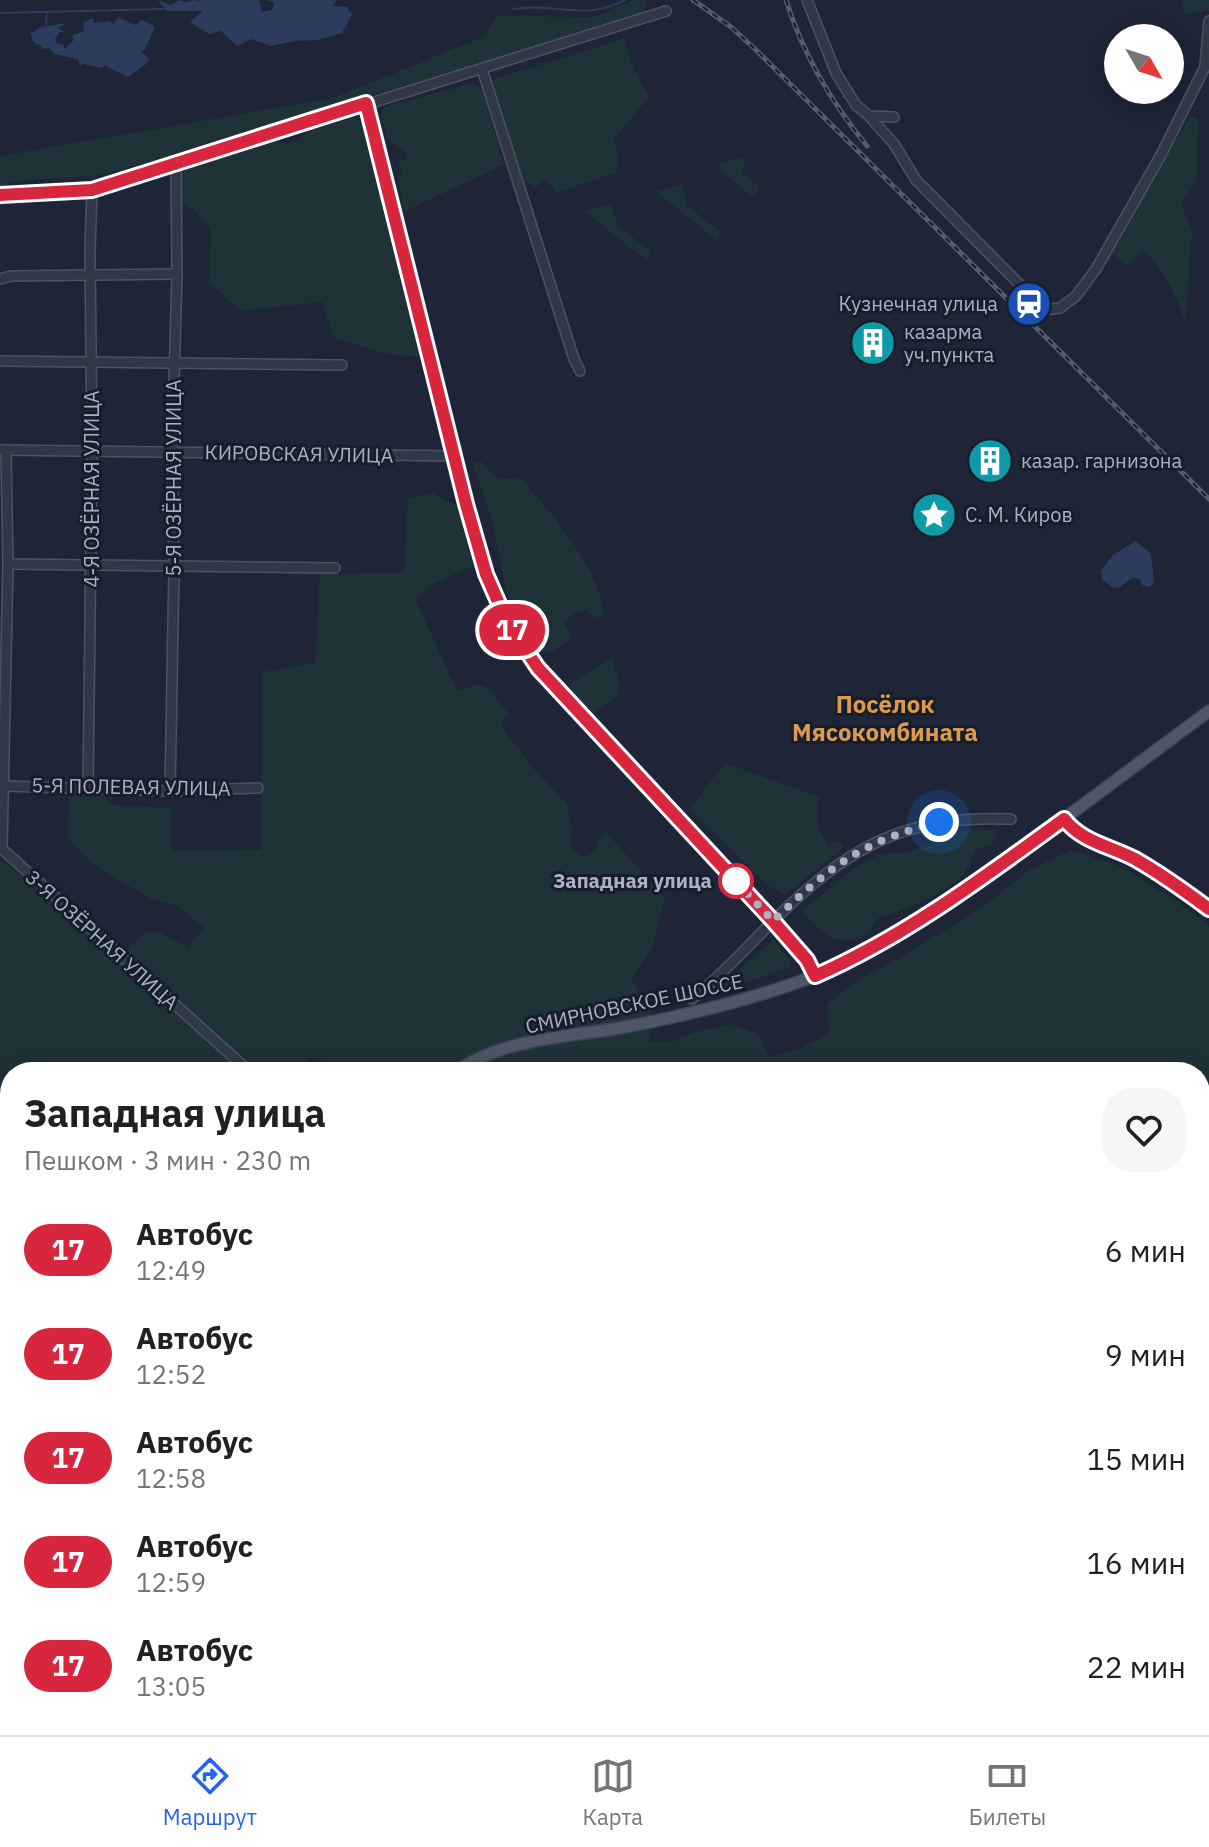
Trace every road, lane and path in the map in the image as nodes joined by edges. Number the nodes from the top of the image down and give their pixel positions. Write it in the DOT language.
graph roads {
  1 [pos="807,0"];
  2 [pos="666,11"];
  3 [pos="1209,21"];
  4 [pos="482,69"];
  5 [pos="366,103"];
  6 [pos="869,116"];
  7 [pos="894,117"];
  8 [pos="176,164"];
  9 [pos="92,190"];
  10 [pos="0,195"];
  11 [pos="177,274"];
  12 [pos="90,275"];
  13 [pos="0,279"];
  14 [pos="0,361"];
  15 [pos="92,362"];
  16 [pos="174,362"];
  17 [pos="342,365"];
  18 [pos="580,371"];
  19 [pos="3,450"];
  20 [pos="172,451"];
  21 [pos="92,452"];
  22 [pos="455,456"];
  23 [pos="8,564"];
  24 [pos="92,566"];
  25 [pos="174,568"];
  26 [pos="335,568"];
  27 [pos="1209,711"];
  28 [pos="4,786"];
  29 [pos="88,788"];
  30 [pos="258,788"];
  31 [pos="170,791"];
  32 [pos="1011,819"];
  33 [pos="1064,819"];
  34 [pos="1,849"];
  35 [pos="1209,909"];
  36 [pos="773,921"];
  37 [pos="815,976"];
  38 [pos="692,999"];
  39 [pos="239,1062"];
  40 [pos="477,1062"];
  1 -- 6 [label="street"];
  2 -- 4 [label="street"];
  3 -- 6 [label="street"];
  4 -- 5 [label="street"];
  4 -- 18 [label="street"];
  5 -- 8 [label="street"];
  5 -- 22 [label="street"];
  6 -- 7 [label="street"];
  8 -- 9 [label="street"];
  8 -- 11 [label="street, 5-Я ОЗЁРНАЯ УЛИЦА"];
  9 -- 10 [label="street"];
  9 -- 12 [label="street, 4-Я ОЗЁРНАЯ УЛИЦА"];
  11 -- 12 [label="street"];
  11 -- 16 [label="street, 5-Я ОЗЁРНАЯ УЛИЦА"];
  12 -- 13 [label="street"];
  12 -- 15 [label="street, 4-Я ОЗЁРНАЯ УЛИЦА"];
  14 -- 15 [label="street"];
  15 -- 16 [label="street"];
  15 -- 21 [label="street, 4-Я ОЗЁРНАЯ УЛИЦА"];
  16 -- 17 [label="street"];
  16 -- 20 [label="street, 5-Я ОЗЁРНАЯ УЛИЦА"];
  19 -- 21 [label="street, КИРОВСКАЯ УЛИЦА"];
  19 -- 23 [label="street, 3-Я ОЗЁРНАЯ УЛИЦА"];
  20 -- 21 [label="street, КИРОВСКАЯ УЛИЦА"];
  20 -- 22 [label="street, КИРОВСКАЯ УЛИЦА"];
  20 -- 25 [label="street, 5-Я ОЗЁРНАЯ УЛИЦА"];
  21 -- 24 [label="street, 4-Я ОЗЁРНАЯ УЛИЦА"];
  22 -- 36 [label="street"];
  23 -- 24 [label="street"];
  23 -- 28 [label="street, 3-Я ОЗЁРНАЯ УЛИЦА"];
  24 -- 25 [label="street"];
  24 -- 29 [label="street, 4-Я ОЗЁРНАЯ УЛИЦА"];
  25 -- 26 [label="street"];
  25 -- 31 [label="street, 5-Я ОЗЁРНАЯ УЛИЦА"];
  27 -- 33 [label="main road, СМИРНОВСКОЕ ШОССЕ"];
  28 -- 29 [label="street, 5-Я ПОЛЕВАЯ УЛИЦА"];
  28 -- 34 [label="street, 3-Я ОЗЁРНАЯ УЛИЦА"];
  29 -- 31 [label="street, 5-Я ПОЛЕВАЯ УЛИЦА"];
  30 -- 31 [label="street, 5-Я ПОЛЕВАЯ УЛИЦА"];
  32 -- 36 [label="street, СМИРНОВСКОЕ ШОССЕ"];
  33 -- 35 [label="street"];
  33 -- 37 [label="main road, СМИРНОВСКОЕ ШОССЕ"];
  34 -- 39 [label="street, 3-Я ОЗЁРНАЯ УЛИЦА"];
  36 -- 37 [label="street"];
  36 -- 38 [label="street, СМИРНОВСКОЕ ШОССЕ"];
  37 -- 40 [label="main road, СМИРНОВСКОЕ ШОССЕ"];
}
